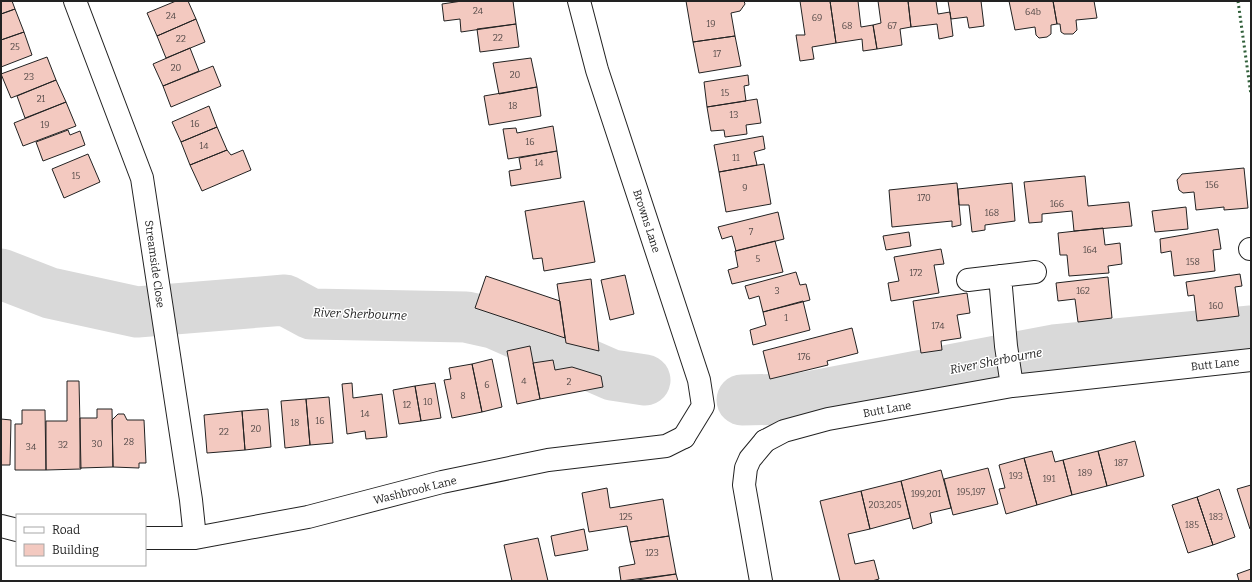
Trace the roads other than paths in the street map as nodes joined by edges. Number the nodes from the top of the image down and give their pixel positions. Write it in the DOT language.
graph roads {
  1 [pos="75,1"];
  2 [pos="579,1"];
  3 [pos="1035,272"];
  4 [pos="1000,276"];
  5 [pos="968,280"];
  6 [pos="1251,360"];
  7 [pos="1011,380"];
  8 [pos="684,436"];
  9 [pos="1,526"];
  10 [pos="16,530"];
  11 [pos="146,538"];
  12 [pos="195,538"];
  13 [pos="761,581"];
  1 -- 12 [label="street, Streamside Close"];
  2 -- 8 [label="street, Browns Lane"];
  3 -- 4 [label="street"];
  4 -- 5 [label="street"];
  4 -- 7 [label="street"];
  6 -- 7 [label="street, Butt Lane"];
  7 -- 13 [label="street, Butt Lane"];
  8 -- 12 [label="street, Washbrook Lane"];
  9 -- 10 [label="street"];
  11 -- 12 [label="street, Washbrook Lane"];
}
